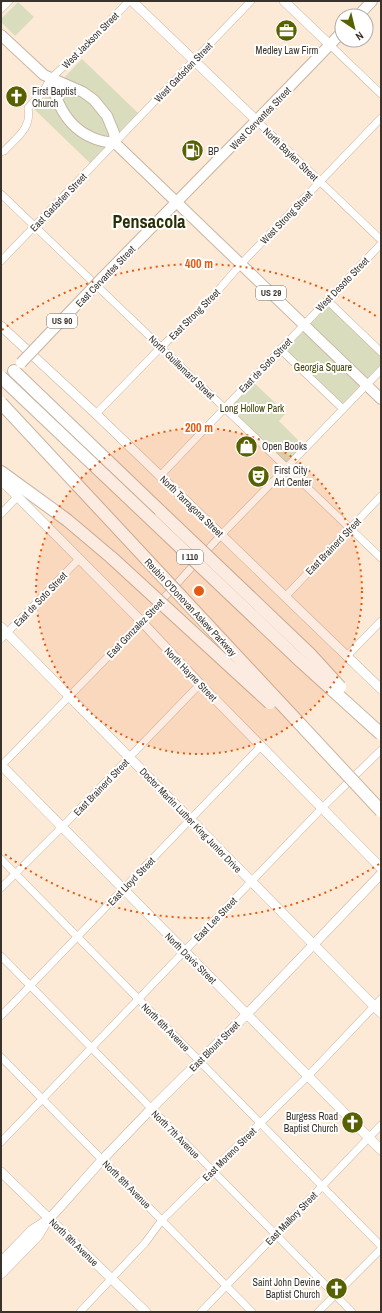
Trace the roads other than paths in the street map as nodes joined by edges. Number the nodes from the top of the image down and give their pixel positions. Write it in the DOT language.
graph roads {
  1 [pos="8,1"];
  2 [pos="131,1"];
  3 [pos="251,1"];
  4 [pos="284,1"];
  5 [pos="1,9"];
  6 [pos="1,35"];
  7 [pos="334,41"];
  8 [pos="330,45"];
  9 [pos="194,60"];
  10 [pos="51,78"];
  11 [pos="381,94"];
  12 [pos="381,118"];
  13 [pos="257,121"];
  14 [pos="115,143"];
  15 [pos="1,152"];
  16 [pos="320,181"];
  17 [pos="1,194"];
  18 [pos="176,202"];
  19 [pos="35,226"];
  20 [pos="381,240"];
  21 [pos="381,244"];
  22 [pos="1,262"];
  23 [pos="241,264"];
  24 [pos="327,300"];
  25 [pos="304,325"];
  26 [pos="1,326"];
  27 [pos="161,347"];
  28 [pos="280,349"];
  29 [pos="381,352"];
  30 [pos="18,367"];
  31 [pos="381,370"];
  32 [pos="1,377"];
  33 [pos="1,384"];
  34 [pos="366,385"];
  35 [pos="381,399"];
  36 [pos="1,403"];
  37 [pos="224,408"];
  38 [pos="343,409"];
  39 [pos="96,414"];
  40 [pos="287,468"];
  41 [pos="1,472"];
  42 [pos="160,476"];
  43 [pos="1,480"];
  44 [pos="18,496"];
  45 [pos="381,496"];
  46 [pos="1,514"];
  47 [pos="350,528"];
  48 [pos="221,535"];
  49 [pos="79,558"];
  50 [pos="381,558"];
  51 [pos="285,597"];
  52 [pos="381,621"];
  53 [pos="142,622"];
  54 [pos="3,633"];
  55 [pos="347,656"];
  56 [pos="200,684"];
  57 [pos="381,689"];
  58 [pos="68,696"];
  59 [pos="381,734"];
  60 [pos="261,746"];
  61 [pos="381,750"];
  62 [pos="129,757"];
  63 [pos="1,765"];
  64 [pos="322,808"];
  65 [pos="381,811"];
  66 [pos="190,819"];
  67 [pos="62,827"];
  68 [pos="1,859"];
  69 [pos="381,868"];
  70 [pos="16,874"];
  71 [pos="381,874"];
  72 [pos="251,882"];
  73 [pos="1,888"];
  74 [pos="123,889"];
  75 [pos="77,937"];
  76 [pos="314,945"];
  77 [pos="185,951"];
  78 [pos="1,956"];
  79 [pos="30,986"];
  80 [pos="138,999"];
  81 [pos="381,999"];
  82 [pos="374,1006"];
  83 [pos="381,1013"];
  84 [pos="247,1014"];
  85 [pos="1,1016"];
  86 [pos="92,1048"];
  87 [pos="1,1057"];
  88 [pos="199,1061"];
  89 [pos="308,1076"];
  90 [pos="42,1099"];
  91 [pos="151,1108"];
  92 [pos="260,1123"];
  93 [pos="381,1125"];
  94 [pos="368,1138"];
  95 [pos="1,1142"];
  96 [pos="381,1150"];
  97 [pos="102,1160"];
  98 [pos="212,1171"];
  99 [pos="1,1172"];
  100 [pos="322,1186"];
  101 [pos="49,1219"];
  102 [pos="162,1220"];
  103 [pos="275,1234"];
  104 [pos="381,1246"];
  105 [pos="381,1249"];
  106 [pos="1,1262"];
  107 [pos="1,1274"];
  108 [pos="112,1279"];
  109 [pos="226,1285"];
  110 [pos="335,1295"];
  111 [pos="80,1312"];
  112 [pos="146,1312"];
  113 [pos="201,1312"];
  114 [pos="252,1312"];
  115 [pos="318,1312"];
  116 [pos="352,1312"];
  1 -- 5 [label="street"];
  2 -- 9 [label="street, North Baylen Street"];
  2 -- 10 [label="street, West Jackson Street"];
  3 -- 9 [label="street, West Gadsden Street"];
  4 -- 8 [label="street"];
  6 -- 10 [label="main road"];
  7 -- 8 [label="main road, West Cervantes Street / US 90"];
  8 -- 11 [label="street"];
  8 -- 13 [label="main road, West Cervantes Street / US 90"];
  9 -- 13 [label="street, North Baylen Street"];
  9 -- 14 [label="street, West Gadsden Street"];
  10 -- 14 [label="main road"];
  10 -- 14 [label="main road"];
  10 -- 15 [label="street, West Jackson Street"];
  12 -- 16 [label="street, West Strong Street"];
  13 -- 16 [label="street, North Baylen Street"];
  13 -- 18 [label="main road, West Cervantes Street / US 90"];
  14 -- 18 [label="main road"];
  14 -- 19 [label="street, East Gadsden Street"];
  16 -- 20 [label="street, North Baylen Street"];
  16 -- 23 [label="street, West Strong Street"];
  17 -- 19 [label="street, North Guillemard Street"];
  18 -- 23 [label="main road, US 29"];
  18 -- 30 [label="main road, East Cervantes Street / US 90, bridge"];
  19 -- 22 [label="street, East Gadsden Street"];
  19 -- 27 [label="street, North Guillemard Street"];
  21 -- 24 [label="street, West Desoto Street"];
  23 -- 25 [label="main road, US 29"];
  23 -- 27 [label="street, East Strong Street"];
  24 -- 25 [label="street, West Desoto Street"];
  24 -- 29 [label="street"];
  25 -- 28 [label="street, East de Soto Street"];
  25 -- 34 [label="main road, US 29"];
  26 -- 39 [label="street, North Tarragona Street"];
  27 -- 37 [label="street, North Guillemard Street"];
  27 -- 39 [label="street, East Strong Street"];
  28 -- 37 [label="street, East de Soto Street"];
  28 -- 38 [label="street"];
  30 -- 33 [label="main road, East Cervantes Street / US 90"];
  30 -- 59 [label="highway, bridge"];
  31 -- 34 [label="street, East Gonzalez Street"];
  32 -- 59 [label="highway, I 110, bridge"];
  34 -- 35 [label="main road, US 29"];
  34 -- 38 [label="street, East Gonzalez Street"];
  36 -- 65 [label="highway, Reubin O'Donovan Askew Parkway, bridge"];
  37 -- 40 [label="street, North Guillemard Street"];
  37 -- 42 [label="street, East de Soto Street"];
  38 -- 40 [label="street, East Gonzalez Street"];
  39 -- 42 [label="street, North Tarragona Street"];
  40 -- 47 [label="street, North Guillemard Street"];
  40 -- 48 [label="street, East Gonzalez Street"];
  41 -- 65 [label="highway, bridge"];
  42 -- 48 [label="street, North Tarragona Street"];
  43 -- 44 [label="street, North Hayne Street"];
  44 -- 46 [label="street"];
  44 -- 49 [label="street, North Hayne Street"];
  45 -- 47 [label="street, East Brainerd Street"];
  47 -- 50 [label="street, North Guillemard Street"];
  47 -- 51 [label="street, East Brainerd Street"];
  48 -- 51 [label="street, North Tarragona Street"];
  48 -- 53 [label="street, East Gonzalez Street"];
  49 -- 53 [label="street, North Hayne Street"];
  49 -- 54 [label="street, East de Soto Street"];
  51 -- 55 [label="street, North Tarragona Street"];
  52 -- 55 [label="street"];
  53 -- 56 [label="street, North Hayne Street"];
  53 -- 58 [label="street, East Gonzalez Street"];
  54 -- 58 [label="street, Doctor Martin Luther King Junior Drive"];
  55 -- 57 [label="street, North Tarragona Street"];
  56 -- 60 [label="street, North Hayne Street"];
  56 -- 62 [label="street, East Brainerd Street"];
  58 -- 62 [label="street, Doctor Martin Luther King Junior Drive"];
  58 -- 63 [label="street, East Gonzalez Street"];
  60 -- 64 [label="street, North Hayne Street"];
  60 -- 66 [label="street, East Lloyd Street"];
  61 -- 64 [label="street, East Lee Street"];
  62 -- 66 [label="street, Doctor Martin Luther King Junior Drive"];
  62 -- 67 [label="street, East Brainerd Street"];
  63 -- 67 [label="street, North Davis Street"];
  64 -- 69 [label="street, North Hayne Street"];
  64 -- 72 [label="street, East Lee Street"];
  66 -- 72 [label="street, Doctor Martin Luther King Junior Drive"];
  66 -- 74 [label="street, East Lloyd Street"];
  67 -- 70 [label="street, East Brainerd Street"];
  67 -- 74 [label="street, North Davis Street"];
  68 -- 70 [label="street, North 6th Avenue"];
  70 -- 73 [label="street, East Brainerd Street"];
  70 -- 75 [label="street, North 6th Avenue"];
  71 -- 76 [label="street, East Blount Street"];
  72 -- 76 [label="street, Doctor Martin Luther King Junior Drive"];
  72 -- 77 [label="street, East Lee Street"];
  74 -- 75 [label="street, East Lloyd Street"];
  74 -- 77 [label="street, North Davis Street"];
  75 -- 79 [label="street, East Lloyd Street"];
  75 -- 80 [label="street, North 6th Avenue"];
  76 -- 82 [label="street, Doctor Martin Luther King Junior Drive"];
  76 -- 84 [label="street, East Blount Street"];
  77 -- 80 [label="street, East Lee Street"];
  77 -- 84 [label="street, North Davis Street"];
  78 -- 79 [label="street, North 7th Avenue"];
  79 -- 85 [label="street, East Lloyd Street"];
  79 -- 86 [label="street, North 7th Avenue"];
  80 -- 86 [label="street, East Lee Street"];
  80 -- 88 [label="street, North 6th Avenue"];
  81 -- 82 [label="street, East Moreno Street"];
  82 -- 83 [label="street, Doctor Martin Luther King Junior Drive"];
  82 -- 89 [label="street, East Moreno Street"];
  84 -- 88 [label="street, East Blount Street"];
  84 -- 89 [label="street, North Davis Street"];
  86 -- 90 [label="street, East Lee Street"];
  86 -- 91 [label="street, North 7th Avenue"];
  87 -- 90 [label="street, North 8th Avenue"];
  88 -- 91 [label="street, East Blount Street"];
  88 -- 92 [label="street, North 6th Avenue"];
  89 -- 92 [label="street, East Moreno Street"];
  89 -- 94 [label="street, North Davis Street"];
  90 -- 95 [label="street, East Lee Street"];
  90 -- 97 [label="street, North 8th Avenue"];
  91 -- 97 [label="street, East Blount Street"];
  91 -- 98 [label="street, North 7th Avenue"];
  92 -- 98 [label="street, East Moreno Street"];
  92 -- 100 [label="street, North 6th Avenue"];
  93 -- 94 [label="street, East Mallory Street"];
  94 -- 96 [label="street, North Davis Street"];
  94 -- 100 [label="street, East Mallory Street"];
  97 -- 101 [label="street, East Blount Street"];
  97 -- 102 [label="street, North 8th Avenue"];
  98 -- 102 [label="street, East Moreno Street"];
  98 -- 103 [label="street, North 7th Avenue"];
  99 -- 101 [label="street, North 9th Avenue"];
  100 -- 103 [label="street, East Mallory Street"];
  100 -- 104 [label="street, North 6th Avenue"];
  101 -- 106 [label="street, East Blount Street"];
  101 -- 107 [label="street, East Blount Street"];
  101 -- 108 [label="street, North 9th Avenue"];
  102 -- 108 [label="street, East Moreno Street"];
  102 -- 109 [label="street, North 8th Avenue"];
  103 -- 109 [label="street, East Mallory Street"];
  103 -- 110 [label="street, North 7th Avenue"];
  105 -- 110 [label="street"];
  108 -- 111 [label="street, East Moreno Street"];
  108 -- 112 [label="street, North 9th Avenue"];
  109 -- 113 [label="street, East Mallory Street"];
  109 -- 114 [label="street, North 8th Avenue"];
  110 -- 115 [label="street"];
  110 -- 116 [label="street, North 7th Avenue"];
}
